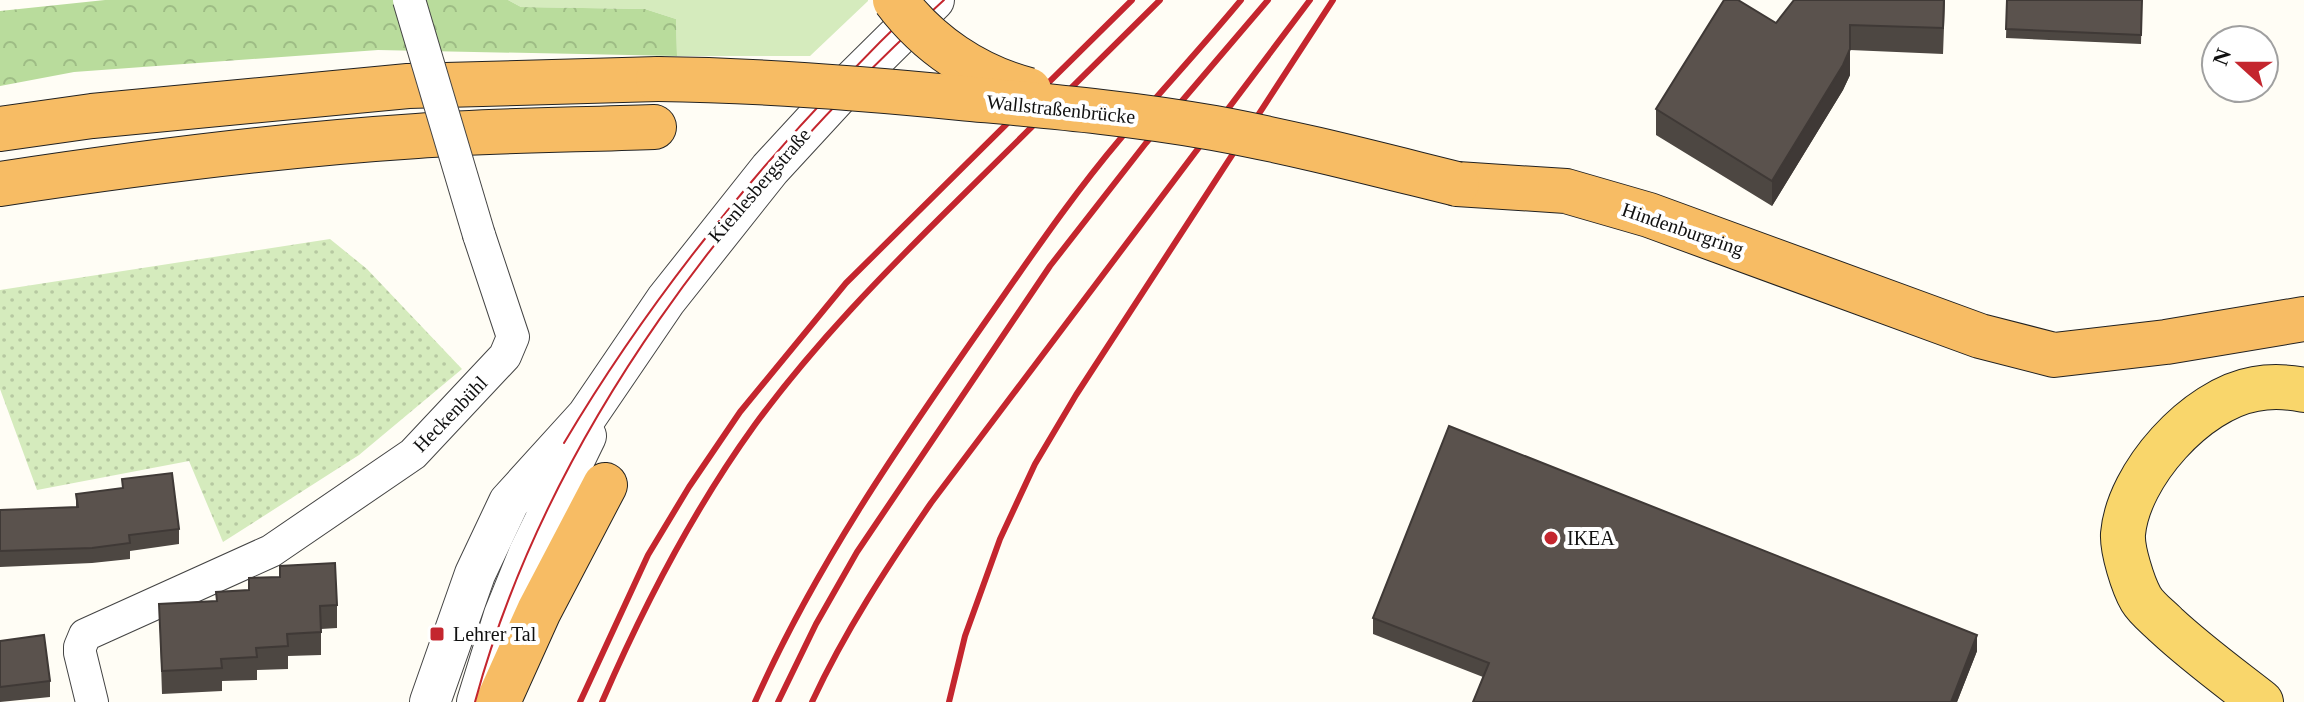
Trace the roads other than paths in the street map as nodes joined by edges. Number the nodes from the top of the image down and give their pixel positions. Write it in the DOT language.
graph roads {
  1 [pos="409,0"];
  2 [pos="895,0"];
  3 [pos="934,0"];
  4 [pos="1116,113"];
  5 [pos="654,127"];
  6 [pos="0,129"];
  7 [pos="0,184"];
  8 [pos="1457,184"];
  9 [pos="2304,319"];
  10 [pos="606,388"];
  11 [pos="2304,390"];
  12 [pos="605,485"];
  13 [pos="92,702"];
  14 [pos="430,702"];
  15 [pos="477,702"];
  16 [pos="498,702"];
  17 [pos="2261,702"];
  1 -- 13 [label="street, Heckenbühl, bridge"];
  2 -- 4 [label="highway, bridge"];
  3 -- 10 [label="street, Kienlesbergstraße"];
  4 -- 6 [label="highway, Wallstraßenbrücke, bridge"];
  4 -- 8 [label="highway, Wallstraßenbrücke, bridge"];
  5 -- 7 [label="highway"];
  8 -- 9 [label="highway, Hindenburgring"];
  10 -- 14 [label="street, Kienlesbergstraße"];
  10 -- 15 [label="street, Kienlesbergstraße"];
  11 -- 17 [label="main road"];
  12 -- 16 [label="highway"];
}
